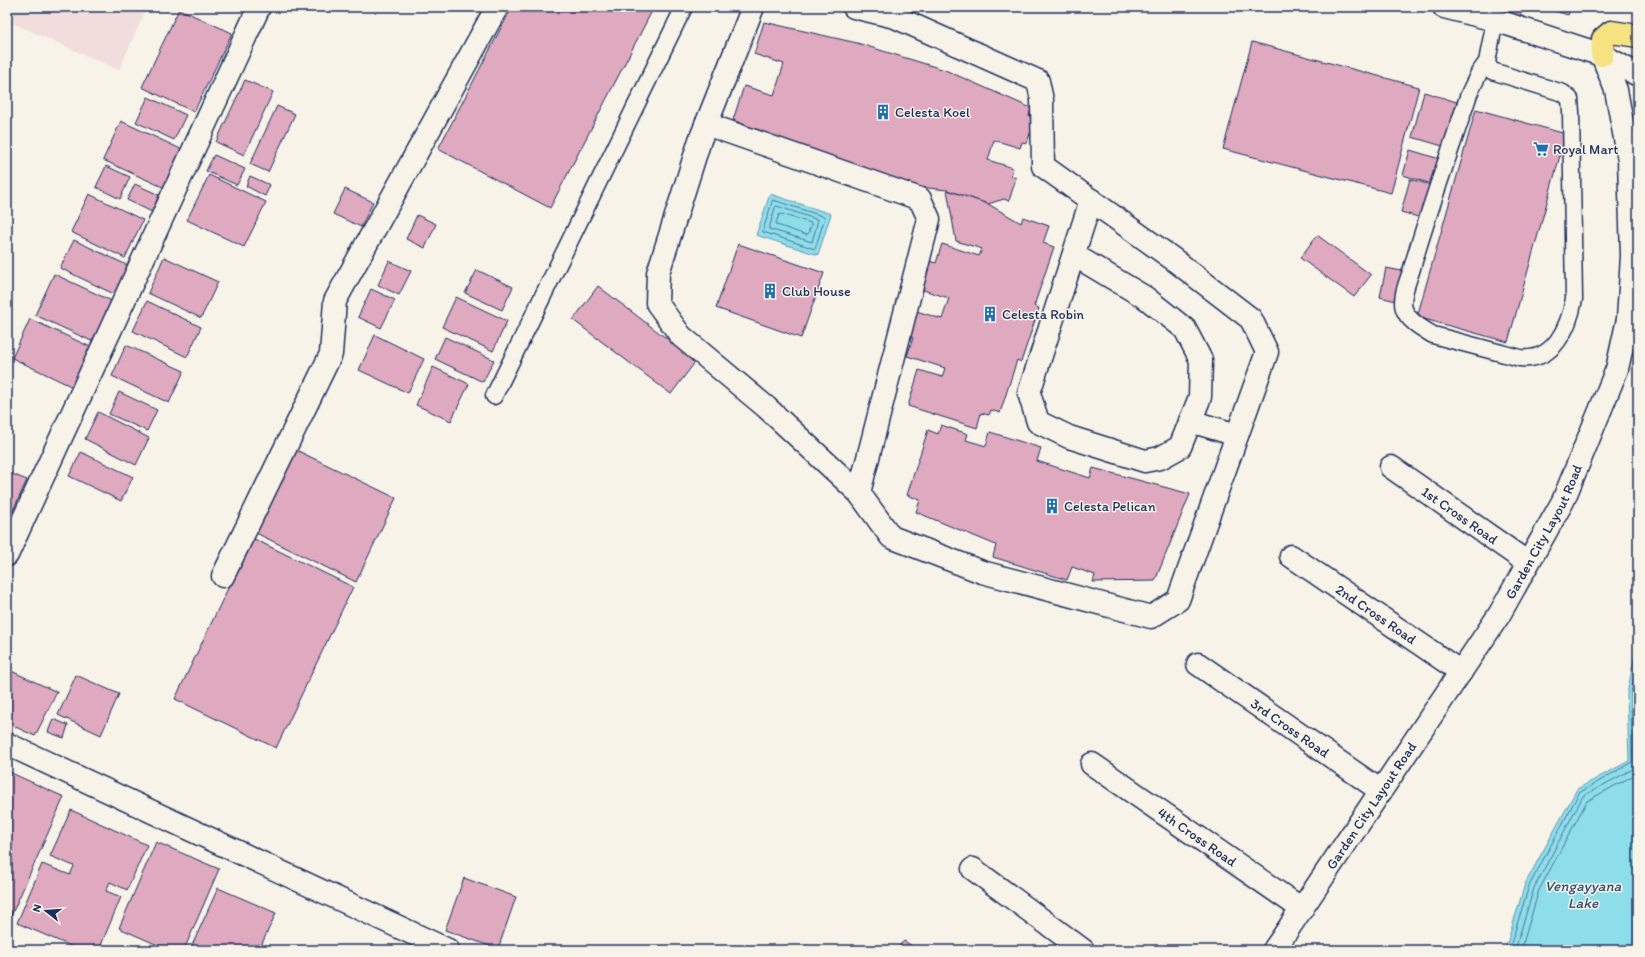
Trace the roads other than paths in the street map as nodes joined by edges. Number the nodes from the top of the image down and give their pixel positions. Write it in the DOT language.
graph roads {
  1 [pos="259,7"];
  2 [pos="497,7"];
  3 [pos="684,7"];
  4 [pos="753,7"];
  5 [pos="854,7"];
  6 [pos="1444,7"];
  7 [pos="1496,20"];
  8 [pos="1638,36"];
  9 [pos="1602,55"];
  10 [pos="1487,62"];
  11 [pos="1638,75"];
  12 [pos="706,124"];
  13 [pos="1091,200"];
  14 [pos="1074,255"];
  15 [pos="494,396"];
  16 [pos="1190,422"];
  17 [pos="1237,435"];
  18 [pos="1391,467"];
  19 [pos="860,493"];
  20 [pos="7,555"];
  21 [pos="1291,556"];
  22 [pos="1528,563"];
  23 [pos="223,576"];
  24 [pos="1198,664"];
  25 [pos="1461,672"];
  26 [pos="7,744"];
  27 [pos="1092,764"];
  28 [pos="1381,791"];
  29 [pos="973,869"];
  30 [pos="1302,909"];
  31 [pos="448,950"];
  32 [pos="1083,950"];
  33 [pos="1274,950"];
  1 -- 20 [label="street"];
  2 -- 23 [label="street"];
  3 -- 15 [label="lane"];
  4 -- 12 [label="street"];
  5 -- 13 [label="street"];
  6 -- 7 [label="street"];
  7 -- 9 [label="street"];
  7 -- 10 [label="lane"];
  8 -- 9 [label="main road"];
  9 -- 11 [label="street"];
  9 -- 22 [label="street, Garden City Layout Road"];
  10 -- 10 [label="lane"];
  12 -- 19 [label="street"];
  12 -- 19 [label="street"];
  13 -- 14 [label="street"];
  13 -- 17 [label="street"];
  14 -- 16 [label="street"];
  14 -- 16 [label="street"];
  16 -- 17 [label="street"];
  17 -- 19 [label="street"];
  18 -- 22 [label="street, 1st Cross Road"];
  21 -- 25 [label="street, 2nd Cross Road"];
  22 -- 25 [label="street, Garden City Layout Road"];
  24 -- 28 [label="street, 3rd Cross Road"];
  25 -- 28 [label="street, Garden City Layout Road"];
  26 -- 31 [label="street"];
  27 -- 30 [label="street, 4th Cross Road"];
  28 -- 30 [label="street, Garden City Layout Road"];
  29 -- 32 [label="street"];
  30 -- 33 [label="street, Garden City Layout Road"];
}
